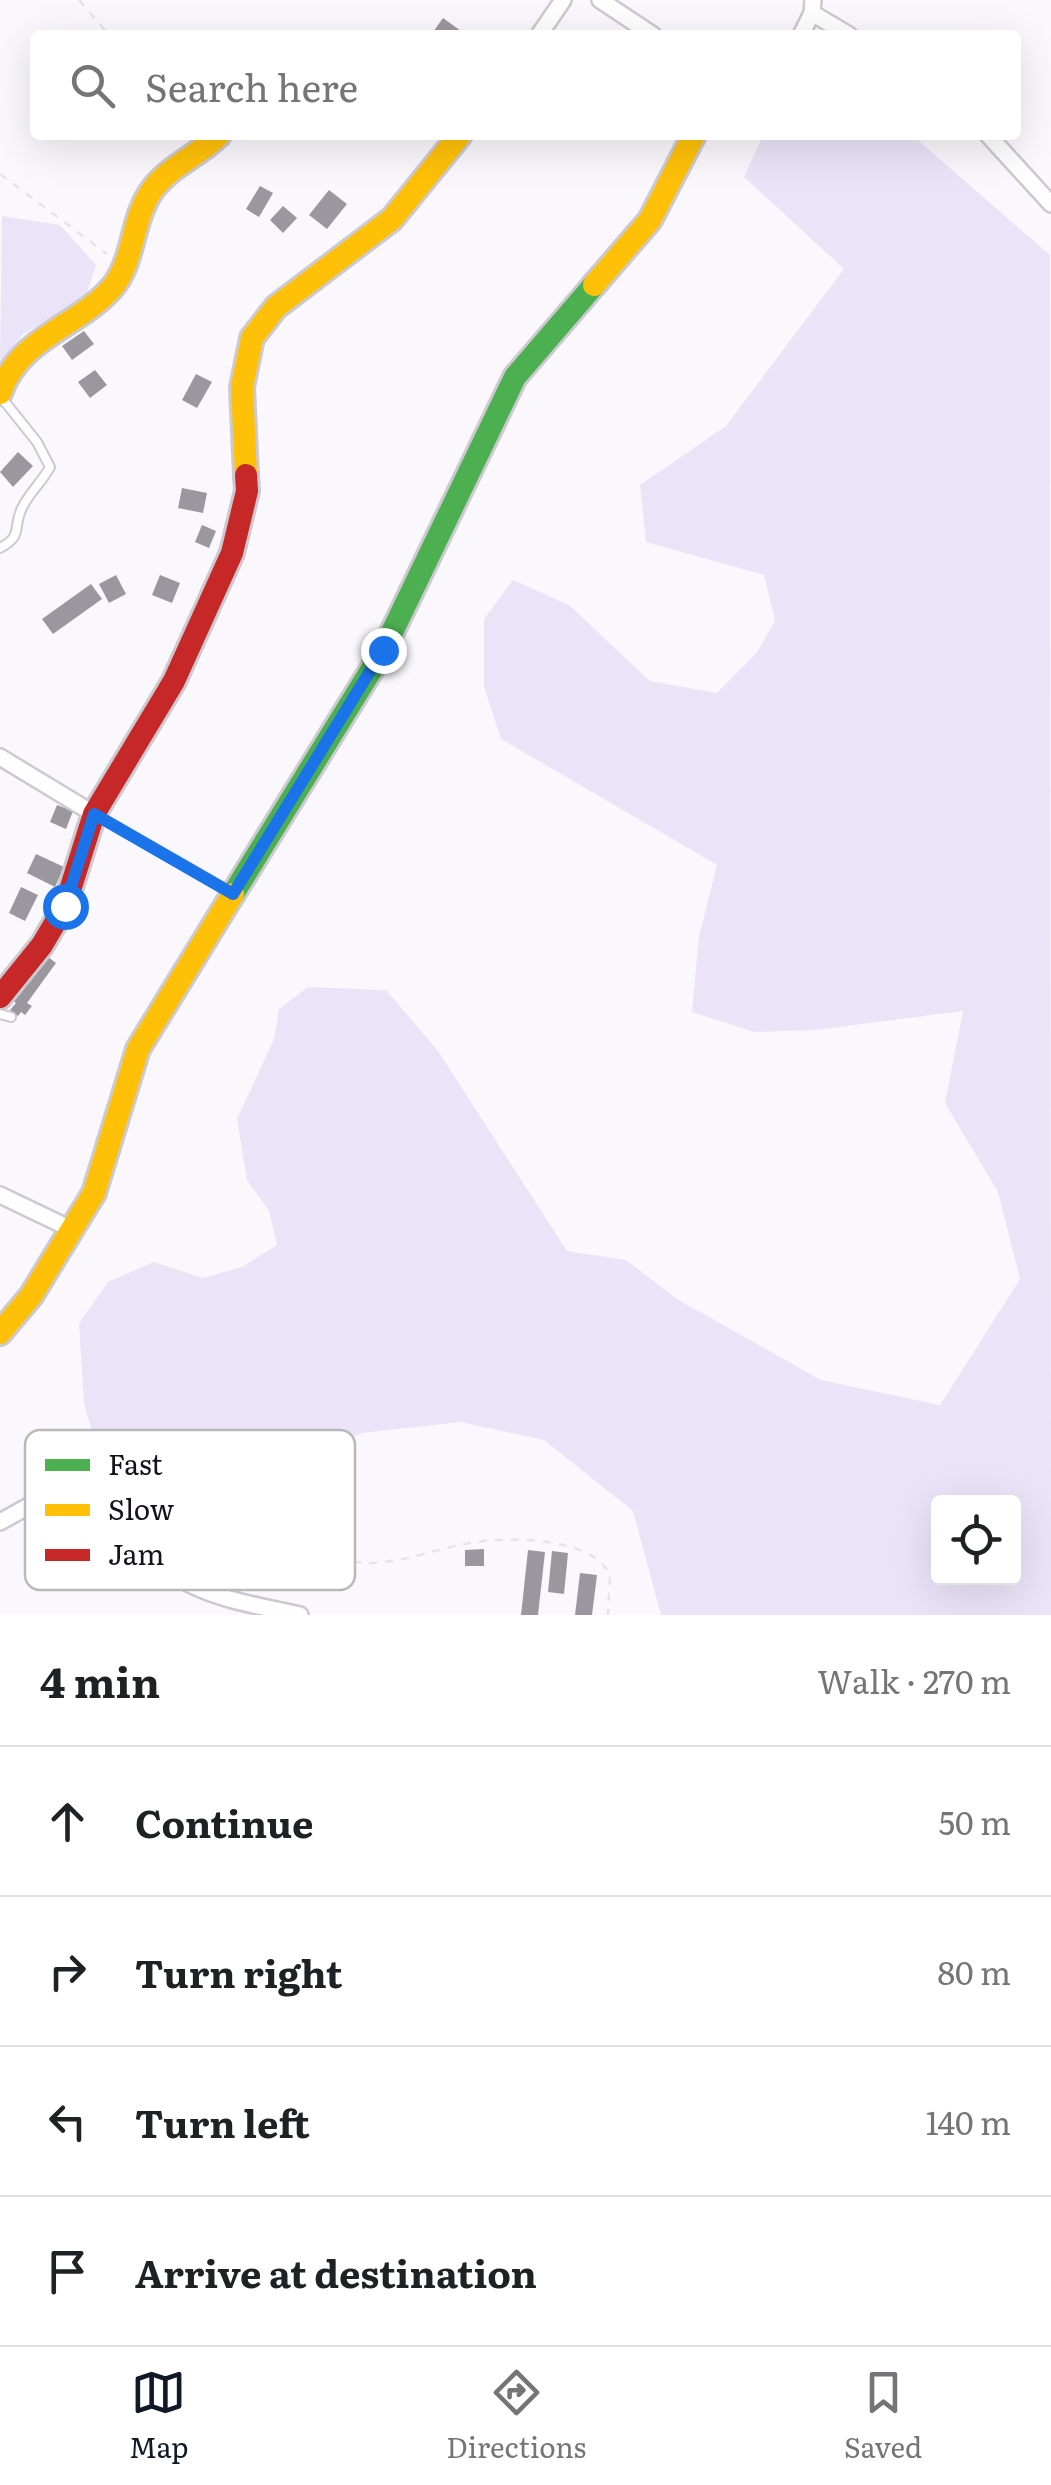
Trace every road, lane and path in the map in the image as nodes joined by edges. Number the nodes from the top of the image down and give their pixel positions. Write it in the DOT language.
graph roads {
  1 [pos="79,0"];
  2 [pos="563,0"];
  3 [pos="600,0"];
  4 [pos="813,7"];
  5 [pos="105,30"];
  6 [pos="542,30"];
  7 [pos="645,30"];
  8 [pos="803,30"];
  9 [pos="843,30"];
  10 [pos="213,140"];
  11 [pos="456,140"];
  12 [pos="691,140"];
  13 [pos="993,140"];
  14 [pos="0,174"];
  15 [pos="1051,204"];
  16 [pos="123,265"];
  17 [pos="0,394"];
  18 [pos="0,548"];
  19 [pos="0,757"];
  20 [pos="94,814"];
  21 [pos="233,894"];
  22 [pos="6,1007"];
  23 [pos="0,1014"];
  24 [pos="0,1195"];
  25 [pos="73,1230"];
  26 [pos="0,1333"];
  27 [pos="25,1508"];
  28 [pos="0,1522"];
  29 [pos="355,1560"];
  30 [pos="207,1590"];
  31 [pos="300,1615"];
  32 [pos="608,1615"];
  1 -- 5 [label="path"];
  2 -- 6 [label="street"];
  3 -- 7 [label="street"];
  4 -- 8 [label="street"];
  4 -- 9 [label="street"];
  10 -- 16 [label="street"];
  11 -- 20 [label="street"];
  12 -- 21 [label="street"];
  13 -- 15 [label="street"];
  14 -- 16 [label="path"];
  16 -- 17 [label="street"];
  17 -- 18 [label="lane"];
  19 -- 20 [label="street"];
  20 -- 21 [label="lane"];
  20 -- 22 [label="street"];
  21 -- 25 [label="street"];
  22 -- 23 [label="lane"];
  24 -- 25 [label="street"];
  25 -- 26 [label="street"];
  27 -- 28 [label="street"];
  29 -- 32 [label="path"];
  30 -- 31 [label="street"];
}
